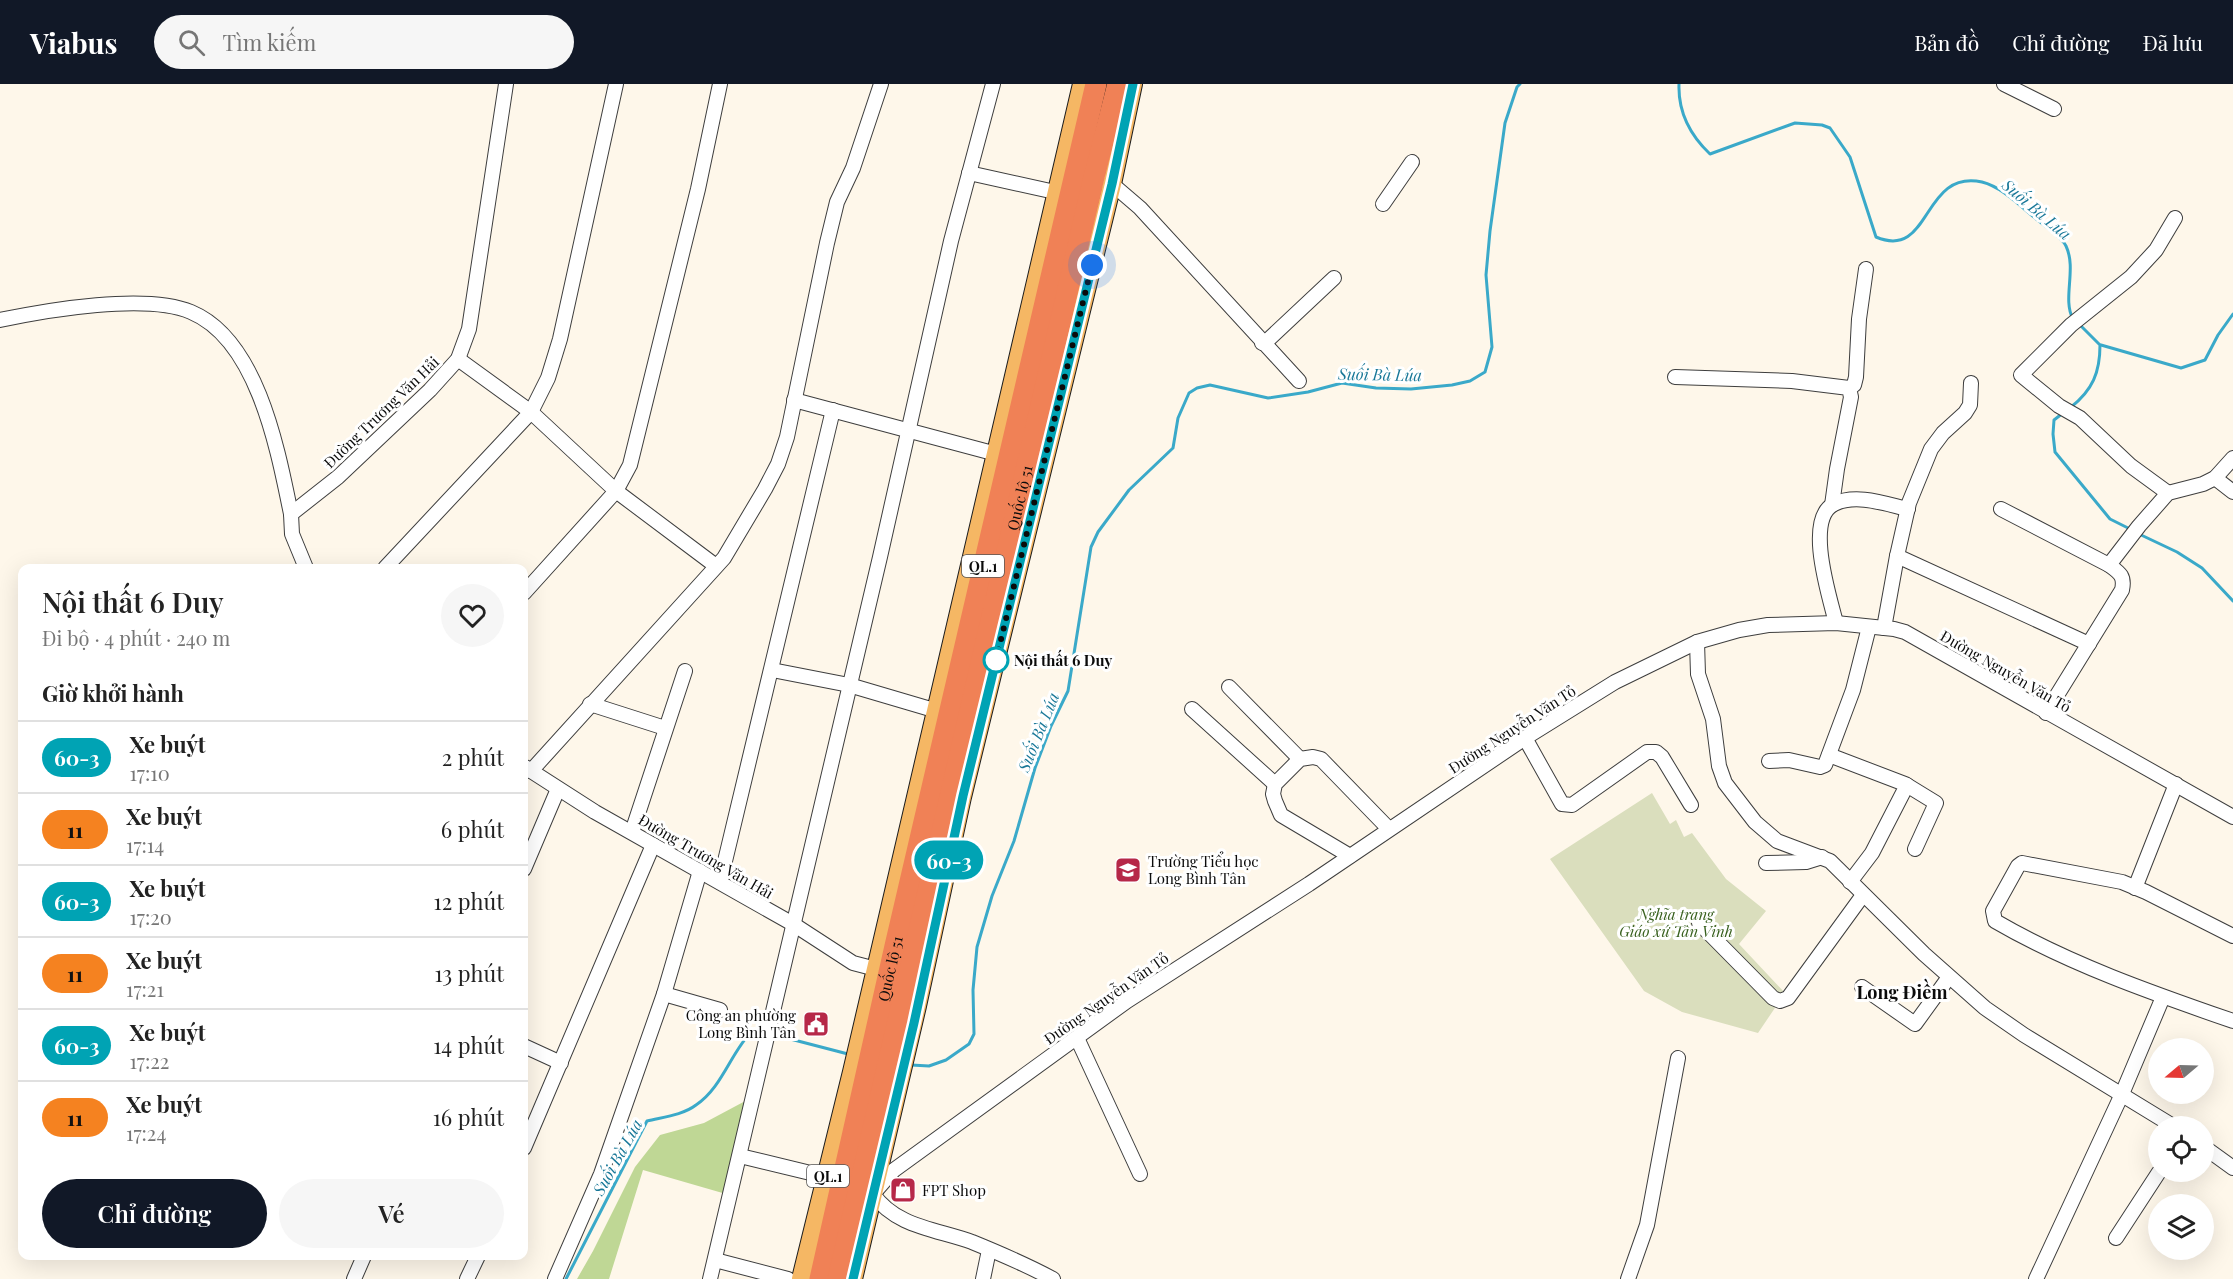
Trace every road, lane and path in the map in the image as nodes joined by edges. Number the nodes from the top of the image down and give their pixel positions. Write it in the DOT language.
graph roads {
  1 [pos="506,84"];
  2 [pos="616,84"];
  3 [pos="720,84"];
  4 [pos="881,84"];
  5 [pos="993,84"];
  6 [pos="1082,84"];
  7 [pos="1096,84"];
  8 [pos="1118,84"];
  9 [pos="1133,84"];
  10 [pos="2004,84"];
  11 [pos="2054,110"];
  12 [pos="1412,162"];
  13 [pos="969,173"];
  14 [pos="1103,180"];
  15 [pos="1064,194"];
  16 [pos="1383,204"];
  17 [pos="2175,218"];
  18 [pos="1866,269"];
  19 [pos="1334,278"];
  20 [pos="0,320"];
  21 [pos="1262,343"];
  22 [pos="458,359"];
  23 [pos="1675,377"];
  24 [pos="1299,381"];
  25 [pos="1971,383"];
  26 [pos="1849,388"];
  27 [pos="794,400"];
  28 [pos="833,410"];
  29 [pos="531,412"];
  30 [pos="908,429"];
  31 [pos="1002,455"];
  32 [pos="2233,458"];
  33 [pos="2215,478"];
  34 [pos="615,491"];
  35 [pos="2233,492"];
  36 [pos="2168,493"];
  37 [pos="1833,505"];
  38 [pos="1908,509"];
  39 [pos="2001,509"];
  40 [pos="291,514"];
  41 [pos="1897,556"];
  42 [pos="304,564"];
  43 [pos="389,564"];
  44 [pos="2109,565"];
  45 [pos="716,566"];
  46 [pos="528,589"];
  47 [pos="1836,623"];
  48 [pos="1869,627"];
  49 [pos="1884,628"];
  50 [pos="1698,642"];
  51 [pos="2089,644"];
  52 [pos="772,669"];
  53 [pos="685,671"];
  54 [pos="849,685"];
  55 [pos="1229,687"];
  56 [pos="590,704"];
  57 [pos="1192,709"];
  58 [pos="943,712"];
  59 [pos="2046,713"];
  60 [pos="665,728"];
  61 [pos="1525,738"];
  62 [pos="1829,755"];
  63 [pos="1300,759"];
  64 [pos="1769,761"];
  65 [pos="528,767"];
  66 [pos="528,769"];
  67 [pos="1275,784"];
  68 [pos="2176,784"];
  69 [pos="1907,785"];
  70 [pos="558,789"];
  71 [pos="1691,805"];
  72 [pos="2233,817"];
  73 [pos="1389,829"];
  74 [pos="632,832"];
  75 [pos="653,845"];
  76 [pos="1915,849"];
  77 [pos="1350,856"];
  78 [pos="1822,857"];
  79 [pos="528,859"];
  80 [pos="1766,863"];
  81 [pos="700,871"];
  82 [pos="720,882"];
  83 [pos="1850,882"];
  84 [pos="2135,888"];
  85 [pos="1863,895"];
  86 [pos="1699,922"];
  87 [pos="793,924"];
  88 [pos="2233,936"];
  89 [pos="899,975"];
  90 [pos="1949,977"];
  91 [pos="1862,987"];
  92 [pos="664,994"];
  93 [pos="2163,997"];
  94 [pos="720,1010"];
  95 [pos="2233,1021"];
  96 [pos="1077,1038"];
  97 [pos="528,1048"];
  98 [pos="882,1050"];
  99 [pos="1678,1058"];
  100 [pos="561,1063"];
  101 [pos="876,1077"];
  102 [pos="2122,1094"];
  103 [pos="2154,1116"];
  104 [pos="528,1140"];
  105 [pos="2214,1154"];
  106 [pos="740,1156"];
  107 [pos="2233,1168"];
  108 [pos="1140,1174"];
  109 [pos="2152,1182"];
  110 [pos="845,1187"];
  111 [pos="2116,1238"];
  112 [pos="989,1250"];
  113 [pos="362,1260"];
  114 [pos="476,1260"];
  115 [pos="715,1260"];
  116 [pos="354,1279"];
  117 [pos="467,1279"];
  118 [pos="555,1279"];
  119 [pos="710,1279"];
  120 [pos="788,1279"];
  121 [pos="801,1279"];
  122 [pos="820,1279"];
  123 [pos="838,1279"];
  124 [pos="853,1279"];
  125 [pos="983,1279"];
  126 [pos="1053,1279"];
  127 [pos="1628,1279"];
  128 [pos="2036,1279"];
  1 -- 22 [label="street, Đường Trương Văn Hải"];
  2 -- 29 [label="street"];
  3 -- 34 [label="street"];
  4 -- 27 [label="street"];
  5 -- 13 [label="street"];
  6 -- 15 [label="main road, Quốc lộ 51 / QL.1"];
  7 -- 15 [label="highway, Quốc lộ 51 / QL.1"];
  8 -- 14 [label="highway, Quốc lộ 51 / QL.1"];
  9 -- 14 [label="main road, Quốc lộ 51 / QL.1"];
  10 -- 11 [label="street"];
  12 -- 16 [label="street"];
  13 -- 15 [label="street"];
  13 -- 30 [label="street"];
  14 -- 21 [label="street"];
  14 -- 89 [label="highway, Quốc lộ 51 / QL.1"];
  15 -- 31 [label="highway, Quốc lộ 51 / QL.1"];
  17 -- 36 [label="street"];
  18 -- 26 [label="street"];
  19 -- 21 [label="street"];
  20 -- 40 [label="street"];
  21 -- 24 [label="street"];
  22 -- 29 [label="street"];
  22 -- 40 [label="street, Đường Trương Văn Hải"];
  23 -- 26 [label="street"];
  25 -- 38 [label="street"];
  26 -- 37 [label="street"];
  27 -- 28 [label="street"];
  27 -- 45 [label="street"];
  28 -- 30 [label="street"];
  28 -- 52 [label="street"];
  29 -- 34 [label="street"];
  29 -- 43 [label="street"];
  30 -- 31 [label="street"];
  30 -- 54 [label="street"];
  31 -- 58 [label="highway, Quốc lộ 51 / QL.1"];
  32 -- 33 [label="street"];
  33 -- 35 [label="street"];
  33 -- 36 [label="street"];
  34 -- 45 [label="street"];
  34 -- 46 [label="street"];
  36 -- 44 [label="street"];
  37 -- 38 [label="street"];
  37 -- 47 [label="street"];
  38 -- 41 [label="street"];
  39 -- 44 [label="street"];
  40 -- 42 [label="street"];
  41 -- 49 [label="street"];
  41 -- 51 [label="street"];
  44 -- 51 [label="street"];
  45 -- 56 [label="street"];
  47 -- 48 [label="street, Đường Nguyễn Văn Tỏ"];
  47 -- 50 [label="street, Đường Nguyễn Văn Tỏ"];
  48 -- 49 [label="street, Đường Nguyễn Văn Tỏ"];
  48 -- 62 [label="street"];
  49 -- 59 [label="street, Đường Nguyễn Văn Tỏ"];
  50 -- 61 [label="street, Đường Nguyễn Văn Tỏ"];
  50 -- 78 [label="street"];
  51 -- 59 [label="street"];
  52 -- 54 [label="street"];
  52 -- 82 [label="street"];
  53 -- 60 [label="street"];
  54 -- 58 [label="street"];
  54 -- 87 [label="street"];
  55 -- 63 [label="street"];
  56 -- 60 [label="street"];
  56 -- 65 [label="street"];
  57 -- 67 [label="street"];
  58 -- 89 [label="highway, Quốc lộ 51 / QL.1"];
  59 -- 68 [label="street, Đường Nguyễn Văn Tỏ"];
  60 -- 74 [label="street"];
  61 -- 71 [label="street"];
  61 -- 73 [label="street, Đường Nguyễn Văn Tỏ"];
  62 -- 64 [label="street"];
  62 -- 69 [label="street"];
  63 -- 67 [label="street"];
  63 -- 73 [label="street"];
  66 -- 70 [label="street, Đường Trương Văn Hải"];
  67 -- 77 [label="street"];
  68 -- 72 [label="street, Đường Nguyễn Văn Tỏ"];
  68 -- 84 [label="street"];
  69 -- 76 [label="street"];
  69 -- 83 [label="street"];
  70 -- 74 [label="street, Đường Trương Văn Hải"];
  70 -- 79 [label="street"];
  73 -- 77 [label="street, Đường Nguyễn Văn Tỏ"];
  74 -- 75 [label="street, Đường Trương Văn Hải"];
  75 -- 81 [label="street, Đường Trương Văn Hải"];
  75 -- 100 [label="street"];
  77 -- 96 [label="street, Đường Nguyễn Văn Tỏ"];
  78 -- 80 [label="street"];
  78 -- 83 [label="street"];
  81 -- 82 [label="street, Đường Trương Văn Hải"];
  81 -- 92 [label="street"];
  82 -- 87 [label="street, Đường Trương Văn Hải"];
  83 -- 85 [label="street"];
  84 -- 88 [label="street"];
  84 -- 93 [label="street"];
  85 -- 86 [label="street"];
  85 -- 90 [label="street"];
  87 -- 89 [label="street, Đường Trương Văn Hải"];
  87 -- 106 [label="street"];
  89 -- 98 [label="highway, Quốc lộ 51 / QL.1"];
  89 -- 98 [label="main road, Quốc lộ 51 / QL.1"];
  90 -- 91 [label="street"];
  90 -- 102 [label="street"];
  92 -- 94 [label="street"];
  92 -- 118 [label="street"];
  93 -- 95 [label="street"];
  93 -- 102 [label="street"];
  96 -- 108 [label="street"];
  96 -- 110 [label="street, Đường Nguyễn Văn Tỏ"];
  97 -- 100 [label="street"];
  98 -- 101 [label="highway, QL.1"];
  98 -- 101 [label="main road, QL.1"];
  99 -- 127 [label="street"];
  100 -- 104 [label="street"];
  101 -- 110 [label="highway, QL.1"];
  101 -- 110 [label="main road, QL.1"];
  102 -- 103 [label="street"];
  102 -- 128 [label="street"];
  105 -- 107 [label="street"];
  106 -- 110 [label="street"];
  106 -- 115 [label="street"];
  109 -- 111 [label="street"];
  110 -- 112 [label="street"];
  110 -- 121 [label="main road, QL.1"];
  110 -- 122 [label="highway, QL.1"];
  110 -- 123 [label="highway, QL.1"];
  110 -- 124 [label="main road, QL.1"];
  112 -- 125 [label="street"];
  112 -- 126 [label="street"];
  113 -- 116 [label="street"];
  114 -- 117 [label="street"];
  115 -- 119 [label="street"];
  115 -- 120 [label="street"];
}
